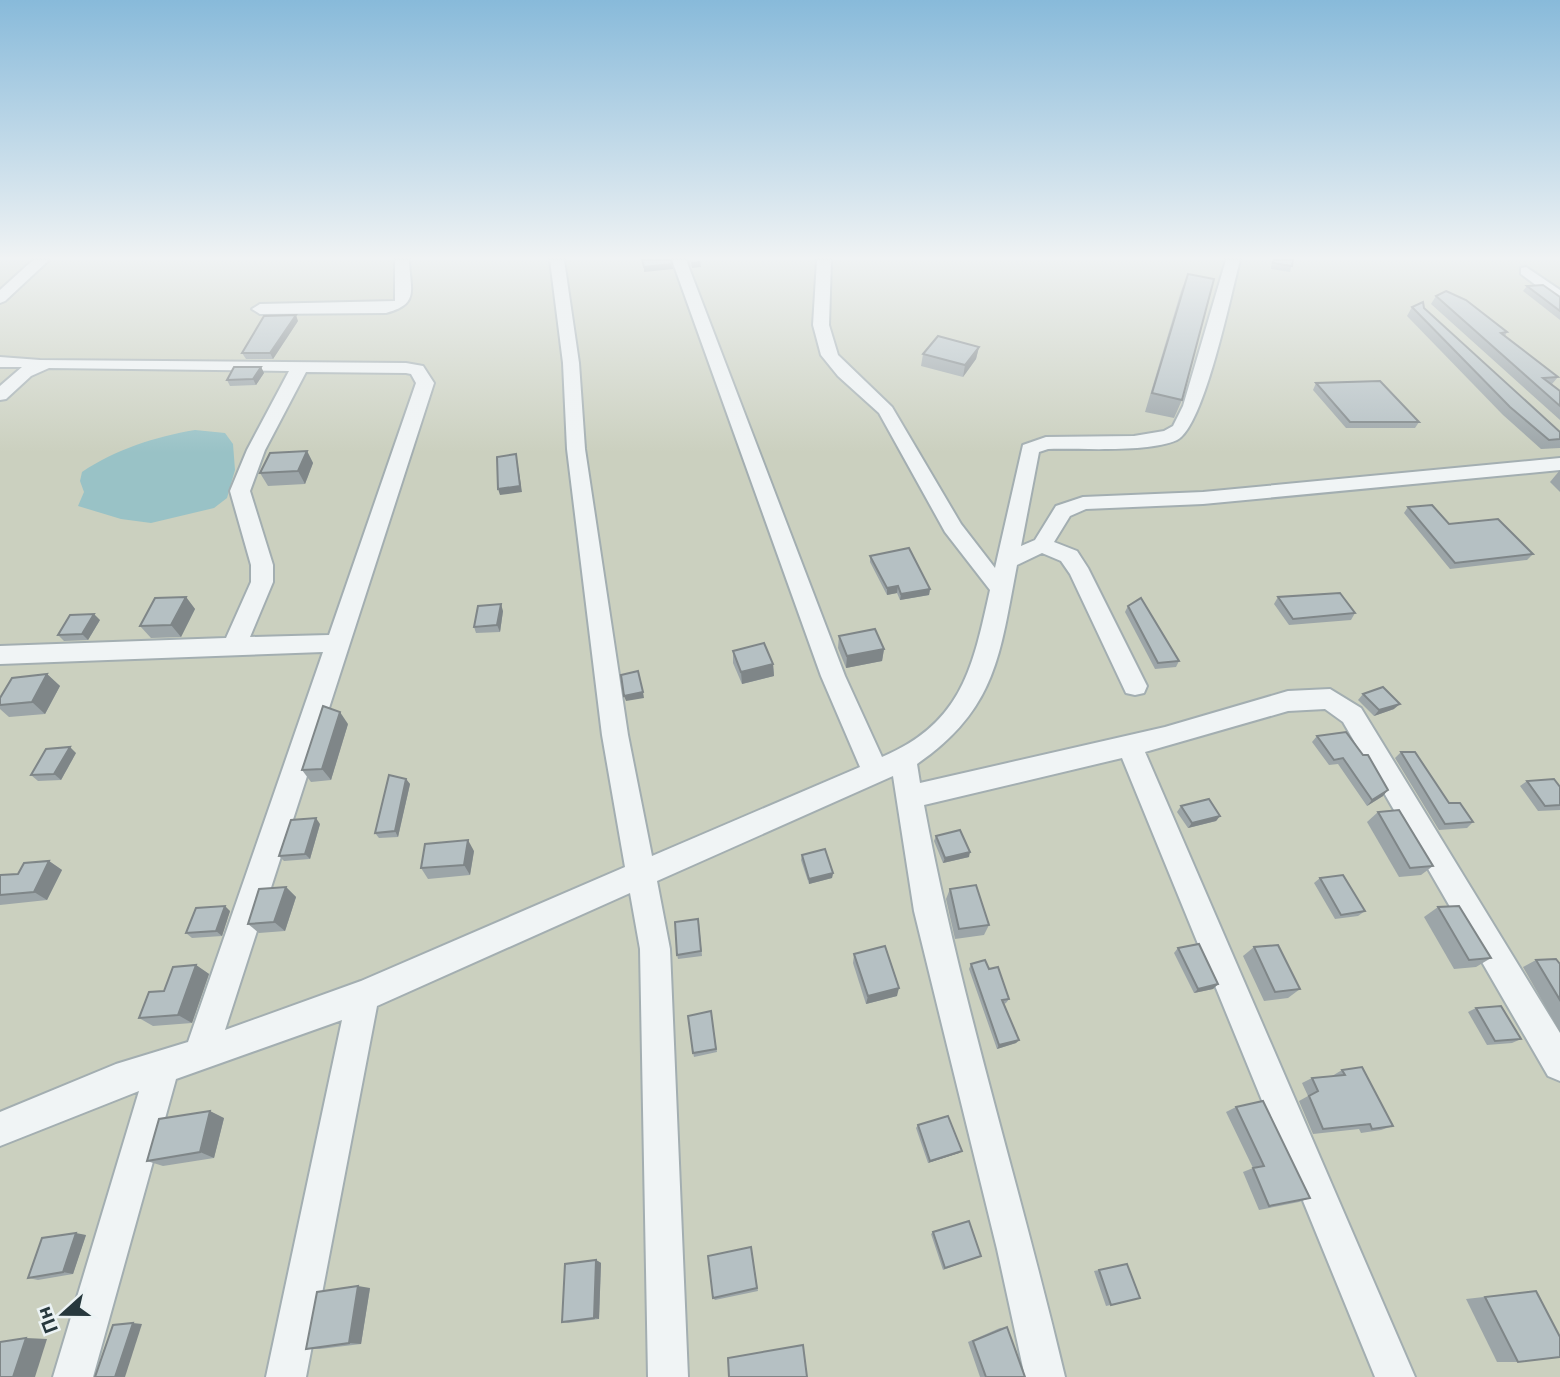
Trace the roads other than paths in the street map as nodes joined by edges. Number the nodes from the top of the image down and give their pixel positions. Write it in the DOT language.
graph roads {
  1 [pos="566,324"];
  2 [pos="703,324"];
  3 [pos="822,324"];
  4 [pos="1215,324"];
  5 [pos="0,362"];
  6 [pos="37,365"];
  7 [pos="300,367"];
  8 [pos="0,395"];
  9 [pos="1560,464"];
  10 [pos="1042,545"];
  11 [pos="1009,560"];
  12 [pos="1003,589"];
  13 [pos="338,643"];
  14 [pos="234,647"];
  15 [pos="0,655"];
  16 [pos="1135,686"];
  17 [pos="1129,744"];
  18 [pos="889,766"];
  19 [pos="912,796"];
  20 [pos="643,875"];
  21 [pos="363,996"];
  22 [pos="200,1055"];
  23 [pos="1560,1064"];
  24 [pos="163,1066"];
  25 [pos="0,1129"];
  26 [pos="73,1377"];
  27 [pos="286,1377"];
  28 [pos="668,1377"];
  29 [pos="1045,1377"];
  30 [pos="1395,1377"];
  1 -- 20 [label="street"];
  2 -- 18 [label="street"];
  3 -- 12 [label="street"];
  4 -- 11 [label="street"];
  5 -- 6 [label="street"];
  6 -- 7 [label="street"];
  6 -- 8 [label="street"];
  7 -- 13 [label="street"];
  7 -- 14 [label="street"];
  9 -- 10 [label="street"];
  10 -- 11 [label="street"];
  10 -- 16 [label="street"];
  11 -- 12 [label="street"];
  12 -- 18 [label="street"];
  13 -- 14 [label="street"];
  13 -- 22 [label="street"];
  14 -- 15 [label="street"];
  17 -- 19 [label="street"];
  17 -- 23 [label="street"];
  17 -- 30 [label="street"];
  18 -- 19 [label="street"];
  18 -- 20 [label="street"];
  19 -- 29 [label="street"];
  20 -- 21 [label="street"];
  20 -- 28 [label="street"];
  21 -- 22 [label="street"];
  21 -- 27 [label="street"];
  22 -- 24 [label="street"];
  24 -- 25 [label="street"];
  24 -- 26 [label="street"];
}
